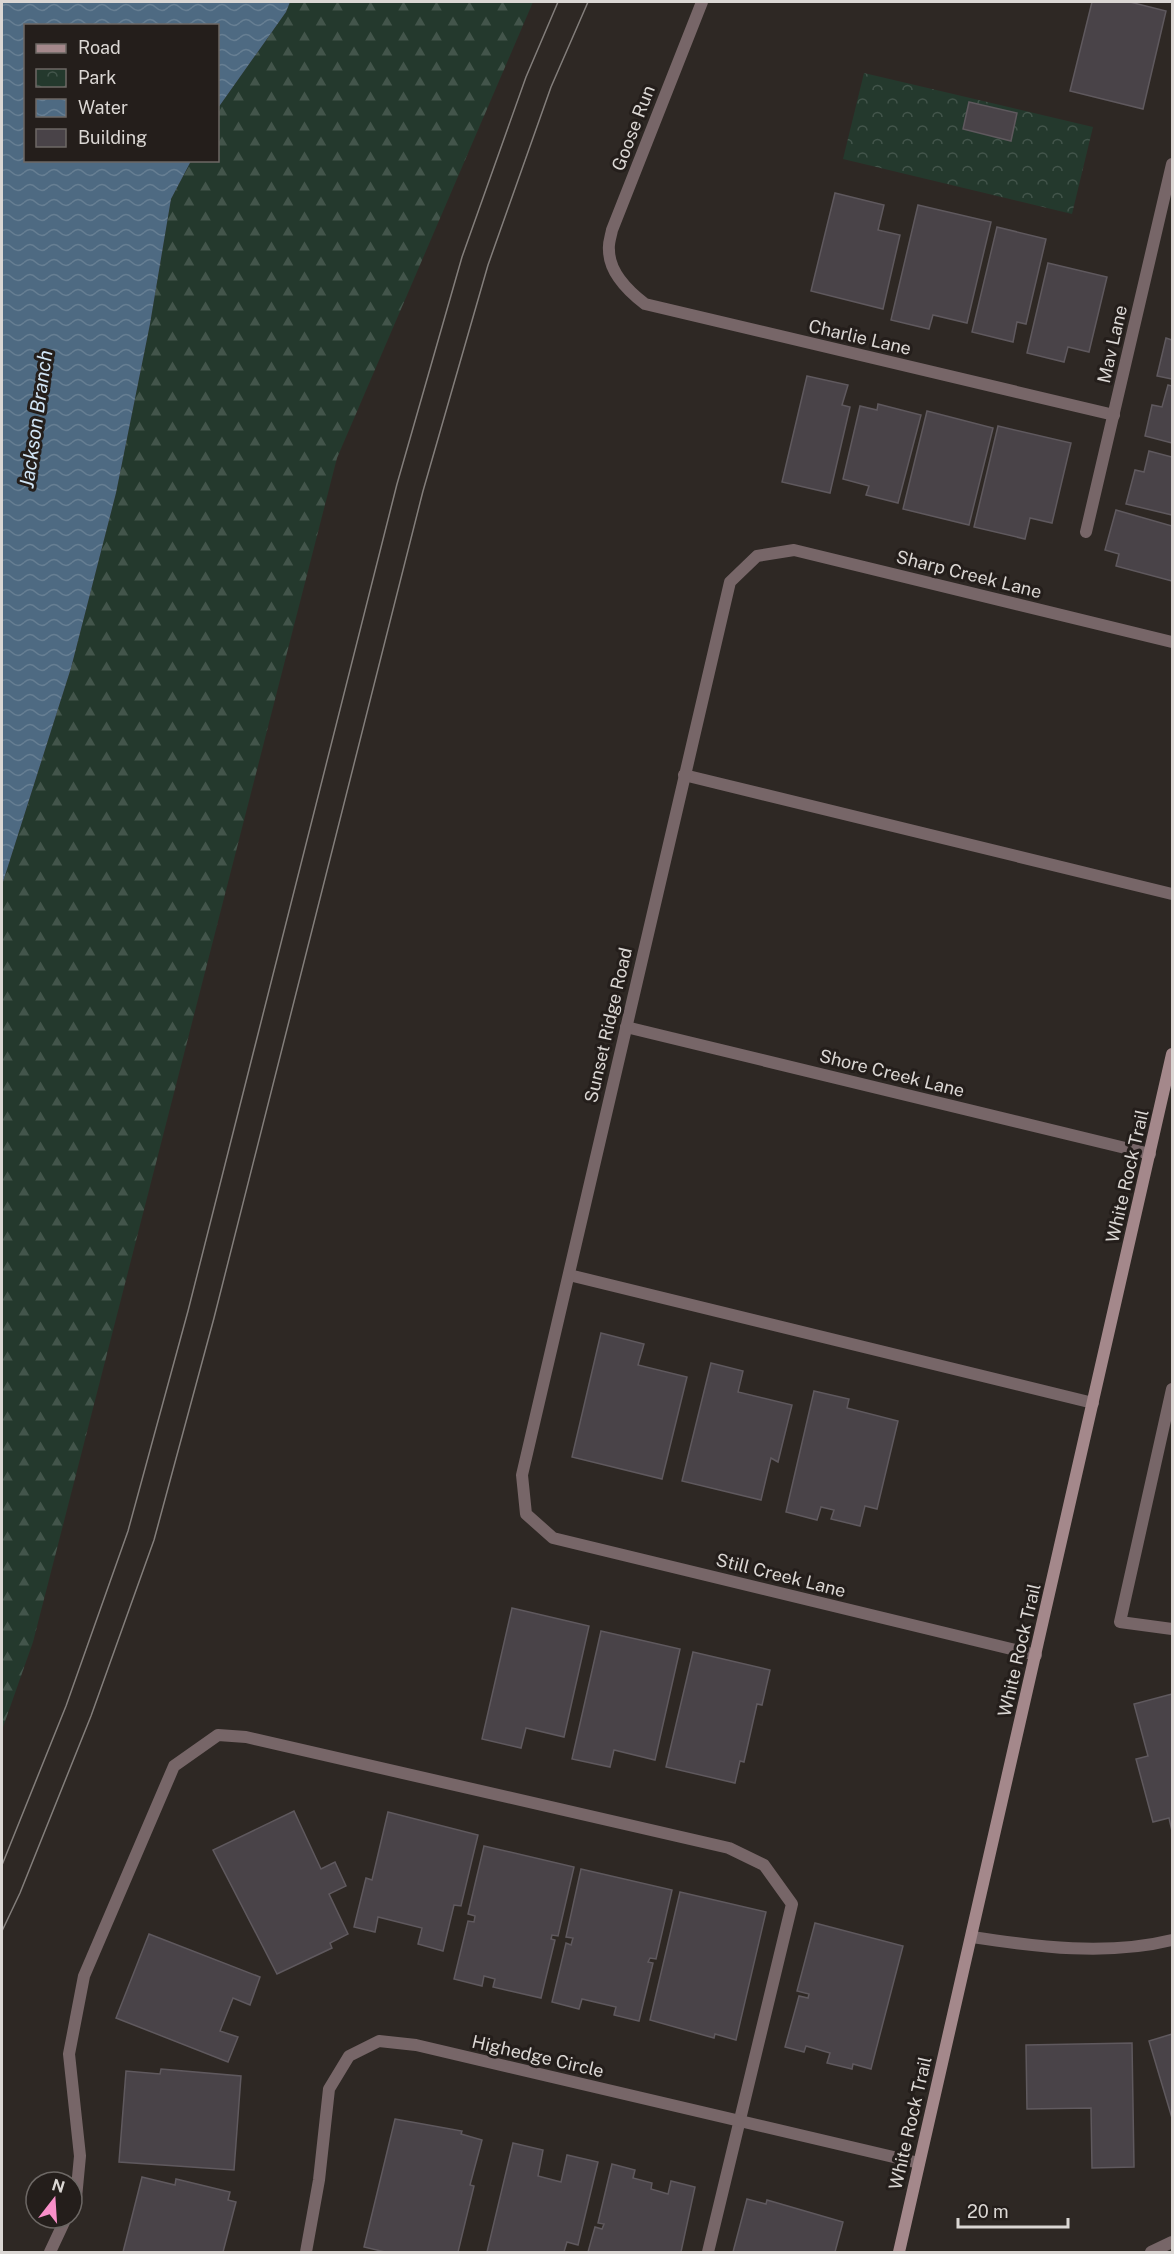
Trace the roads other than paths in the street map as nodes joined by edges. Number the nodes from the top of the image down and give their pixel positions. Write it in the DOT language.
graph roads {
  1 [pos="702,2"];
  2 [pos="1172,165"];
  3 [pos="1167,215"];
  4 [pos="614,270"];
  5 [pos="1113,415"];
  6 [pos="1086,532"];
  7 [pos="757,556"];
  8 [pos="1173,642"];
  9 [pos="684,775"];
  10 [pos="1173,894"];
  11 [pos="626,1027"];
  12 [pos="1173,1054"];
  13 [pos="1150,1154"];
  14 [pos="568,1275"];
  15 [pos="1173,1389"];
  16 [pos="1093,1403"];
  17 [pos="526,1514"];
  18 [pos="1173,1629"];
  19 [pos="1036,1655"];
  20 [pos="972,1936"];
  21 [pos="1173,1940"];
  22 [pos="738,2122"];
  23 [pos="919,2163"];
  24 [pos="79,2170"];
  25 [pos="61,2230"];
  26 [pos="1173,2242"];
  27 [pos="50,2253"];
  28 [pos="306,2253"];
  29 [pos="708,2253"];
  30 [pos="898,2253"];
  31 [pos="1151,2253"];
  1 -- 4 [label="street, Goose Run"];
  2 -- 3 [label="street, Mav Lane"];
  3 -- 5 [label="street, Mav Lane"];
  4 -- 5 [label="street, Charlie Lane"];
  5 -- 6 [label="street, Mav Lane"];
  7 -- 8 [label="street, Sharp Creek Lane"];
  7 -- 9 [label="street, Sunset Ridge Road"];
  9 -- 10 [label="street"];
  9 -- 11 [label="street, Sunset Ridge Road"];
  11 -- 13 [label="street, Shore Creek Lane"];
  11 -- 14 [label="street, Sunset Ridge Road"];
  12 -- 13 [label="street, White Rock Trail"];
  13 -- 16 [label="street, White Rock Trail"];
  14 -- 16 [label="street"];
  14 -- 17 [label="street, Sunset Ridge Road"];
  15 -- 18 [label="street"];
  16 -- 19 [label="street, White Rock Trail"];
  17 -- 19 [label="street, Still Creek Lane"];
  19 -- 20 [label="street, White Rock Trail"];
  20 -- 21 [label="street"];
  20 -- 23 [label="street, White Rock Trail"];
  22 -- 23 [label="street, Highedge Circle"];
  22 -- 24 [label="street"];
  22 -- 28 [label="street, Highedge Circle"];
  22 -- 29 [label="street"];
  23 -- 30 [label="street, White Rock Trail"];
  25 -- 27 [label="street"];
  26 -- 31 [label="street"];
}
